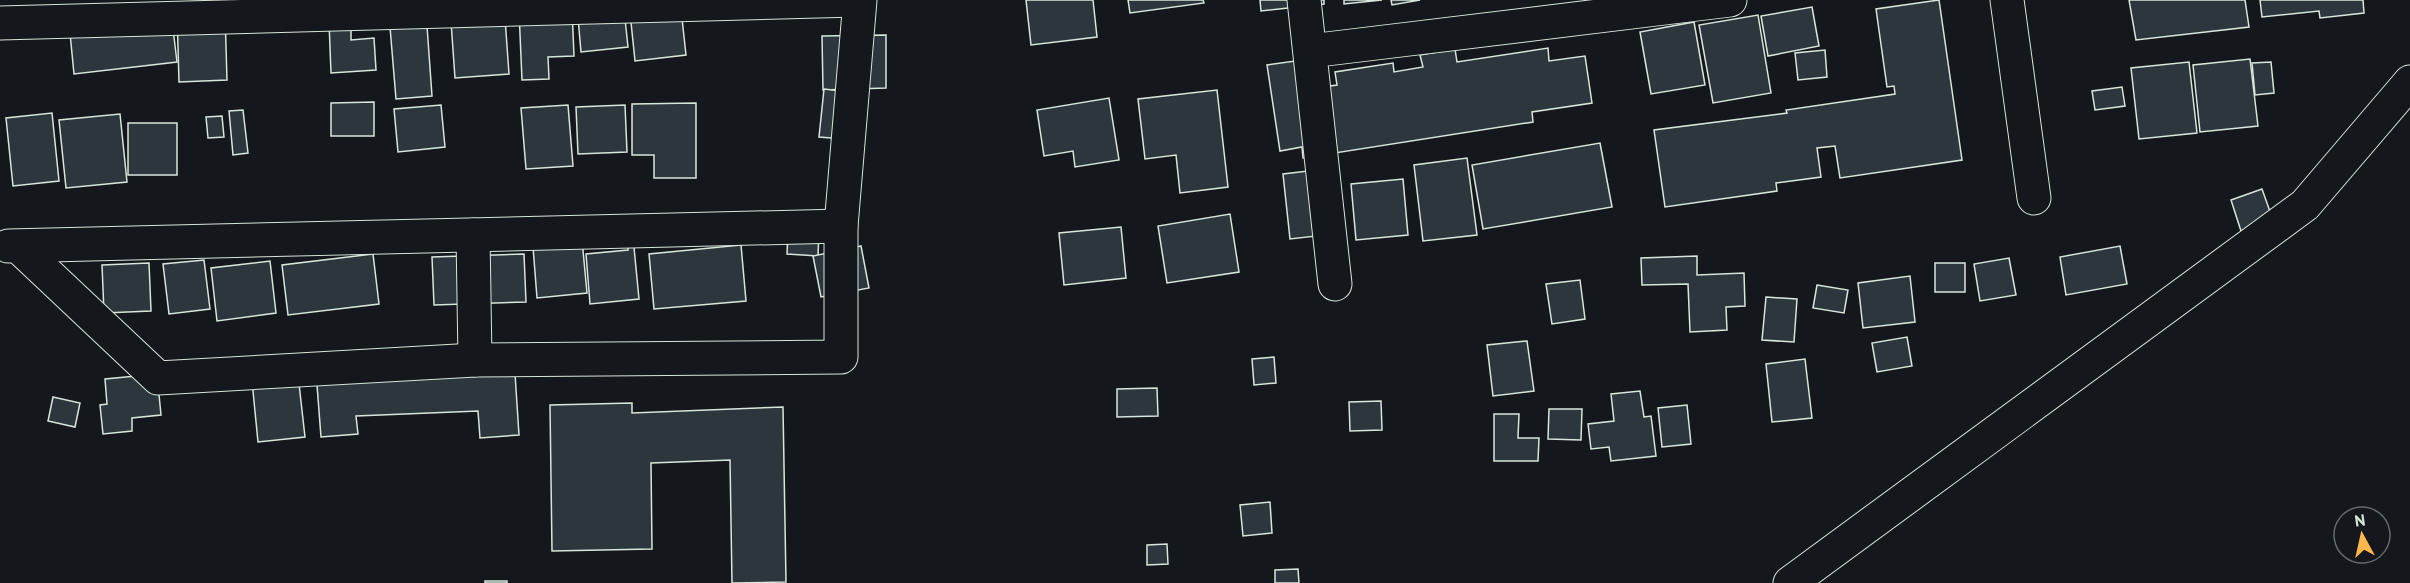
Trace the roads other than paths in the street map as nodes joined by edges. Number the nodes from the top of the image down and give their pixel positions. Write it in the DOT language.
graph roads {
  1 [pos="858,0"];
  2 [pos="1304,0"];
  3 [pos="1730,0"];
  4 [pos="2007,0"];
  5 [pos="0,23"];
  6 [pos="1310,51"];
  7 [pos="2410,82"];
  8 [pos="2034,198"];
  9 [pos="841,226"];
  10 [pos="472,235"];
  11 [pos="9,246"];
  12 [pos="1335,284"];
  13 [pos="475,360"];
  14 [pos="1790,583"];
  1 -- 5 [label="street"];
  1 -- 9 [label="street"];
  2 -- 6 [label="street"];
  3 -- 6 [label="street"];
  4 -- 8 [label="street"];
  6 -- 12 [label="street"];
  7 -- 14 [label="street"];
  9 -- 10 [label="street"];
  9 -- 13 [label="street"];
  10 -- 11 [label="street"];
  10 -- 13 [label="street"];
  11 -- 13 [label="street"];
}
